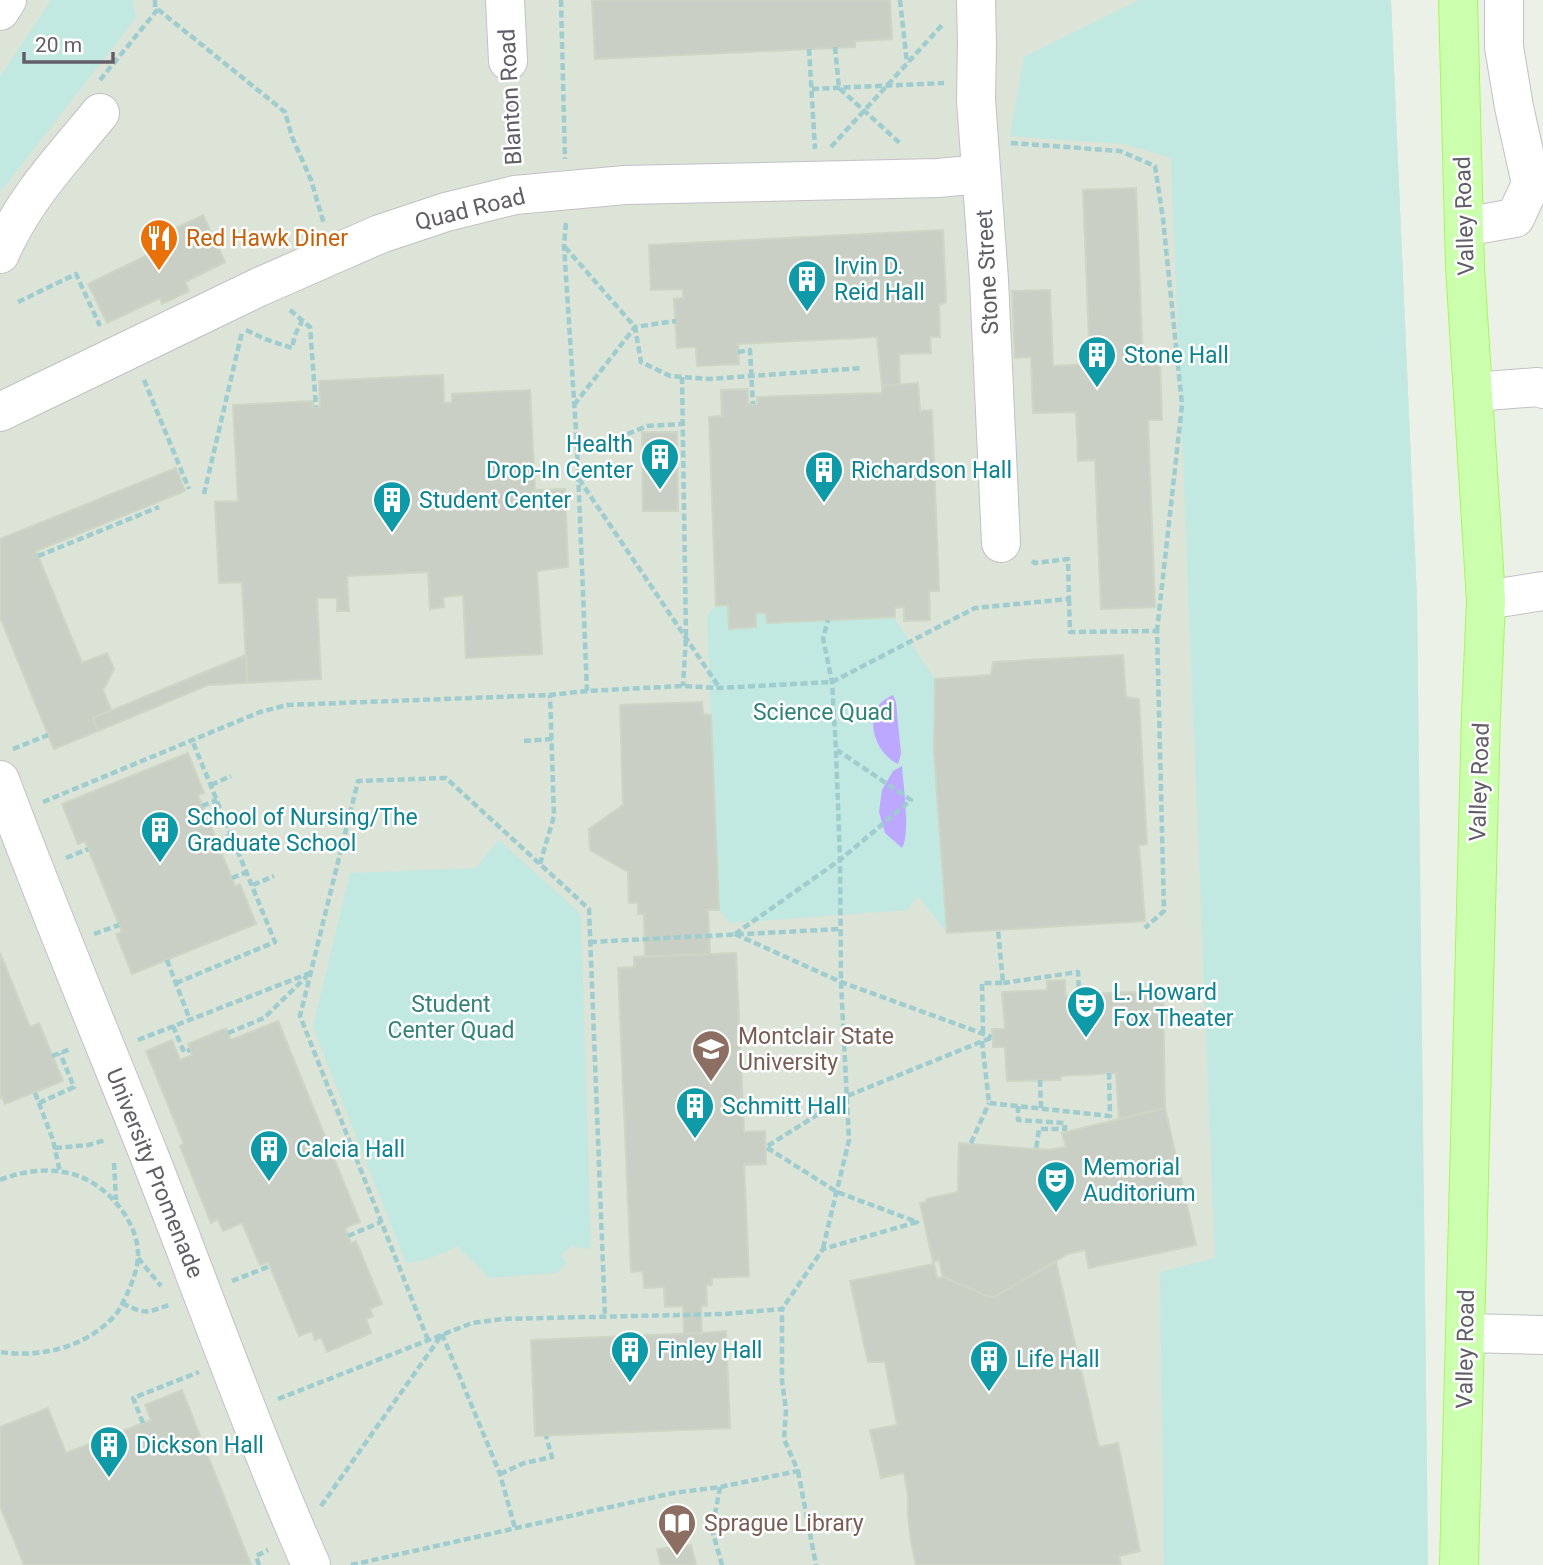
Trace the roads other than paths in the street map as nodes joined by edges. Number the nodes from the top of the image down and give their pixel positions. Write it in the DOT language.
graph roads {
  1 [pos="8,0"];
  2 [pos="505,0"];
  3 [pos="1458,0"];
  4 [pos="1504,0"];
  5 [pos="961,10"];
  6 [pos="0,11"];
  7 [pos="508,61"];
  8 [pos="100,113"];
  9 [pos="981,174"];
  10 [pos="1464,227"];
  11 [pos="0,254"];
  12 [pos="1543,389"];
  13 [pos="1473,392"];
  14 [pos="0,412"];
  15 [pos="1001,543"];
  16 [pos="1543,591"];
  17 [pos="1486,600"];
  18 [pos="8,781"];
  19 [pos="1465,1333"];
  20 [pos="1543,1335"];
  21 [pos="305,1551"];
  22 [pos="1459,1565"];
  1 -- 6 [label="street"];
  2 -- 7 [label="street, Blanton Road"];
  3 -- 10 [label="main road, Valley Road"];
  4 -- 10 [label="street"];
  5 -- 9 [label="street, Stone Street"];
  8 -- 11 [label="street"];
  9 -- 14 [label="street, Quad Road"];
  9 -- 15 [label="street, Stone Street"];
  10 -- 13 [label="main road, Valley Road"];
  12 -- 13 [label="street"];
  13 -- 17 [label="main road, Valley Road"];
  16 -- 17 [label="street"];
  17 -- 19 [label="main road, Valley Road"];
  18 -- 21 [label="street, University Promenade"];
  19 -- 20 [label="street"];
  19 -- 22 [label="main road, Valley Road"];
}
